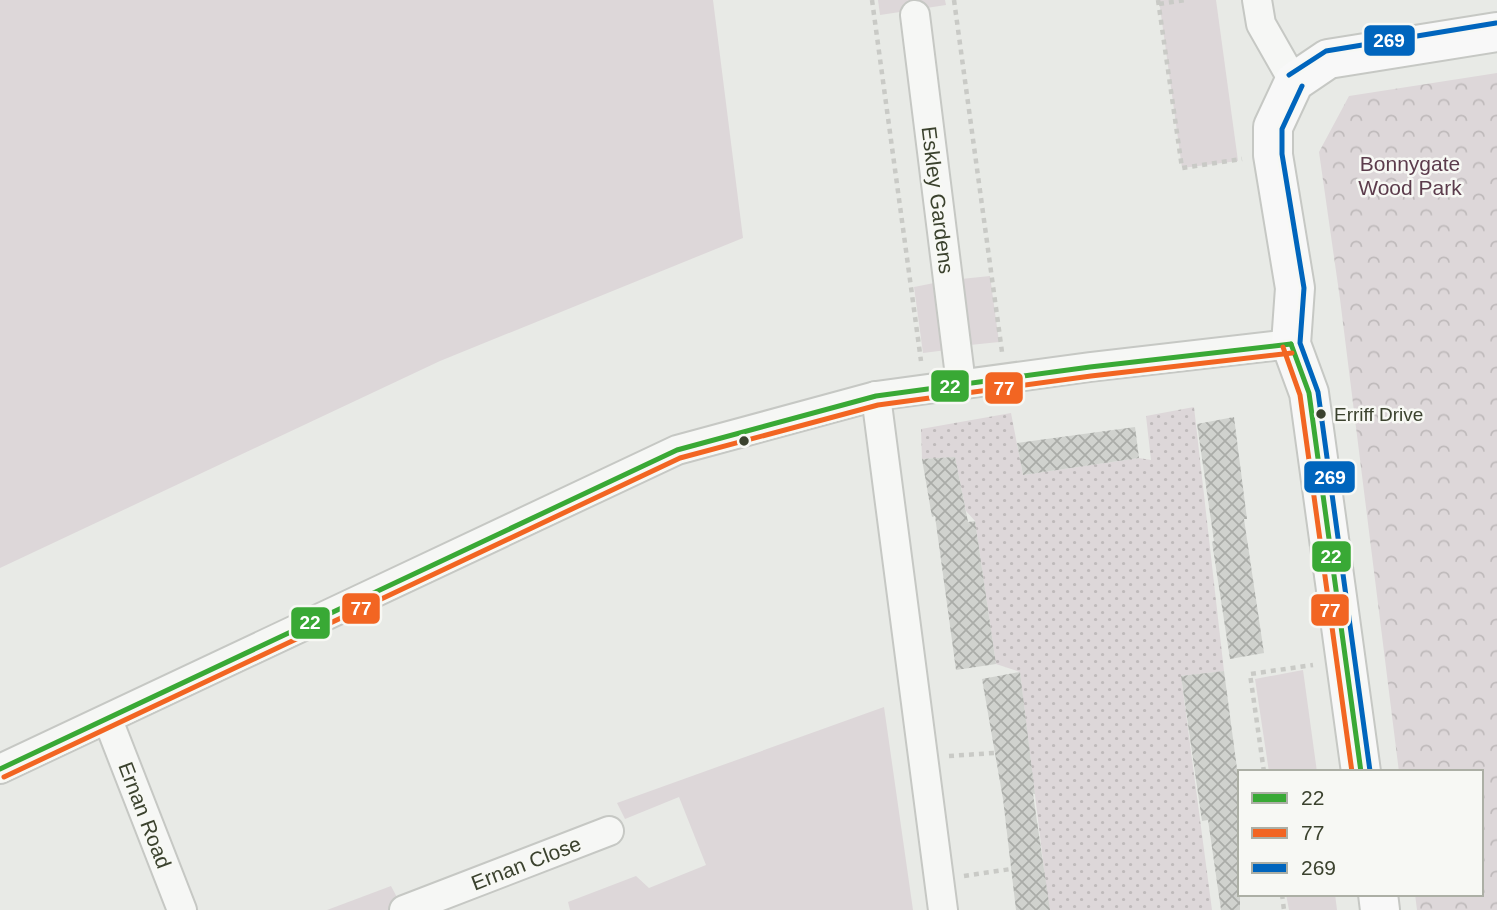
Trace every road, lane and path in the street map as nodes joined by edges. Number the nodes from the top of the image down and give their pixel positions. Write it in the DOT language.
graph roads {
  1 [pos="872,0"];
  2 [pos="954,0"];
  3 [pos="1186,0"];
  4 [pos="1257,0"];
  5 [pos="1159,2"];
  6 [pos="915,15"];
  7 [pos="1497,32"];
  8 [pos="1294,82"];
  9 [pos="1248,158"];
  10 [pos="1291,344"];
  11 [pos="1002,352"];
  12 [pos="921,361"];
  13 [pos="961,384"];
  14 [pos="876,396"];
  15 [pos="1313,665"];
  16 [pos="108,720"];
  17 [pos="994,752"];
  18 [pos="924,759"];
  19 [pos="0,769"];
  20 [pos="1264,770"];
  21 [pos="1361,770"];
  22 [pos="609,831"];
  23 [pos="1011,869"];
  24 [pos="939,880"];
  25 [pos="182,910"];
  26 [pos="404,910"];
  27 [pos="943,910"];
  1 -- 12 [label="path"];
  2 -- 11 [label="path"];
  3 -- 5 [label="path"];
  4 -- 8 [label="street"];
  5 -- 9 [label="path"];
  6 -- 13 [label="street, Eskley Gardens"];
  7 -- 8 [label="street"];
  8 -- 10 [label="street"];
  10 -- 13 [label="street"];
  10 -- 21 [label="street"];
  13 -- 14 [label="street"];
  14 -- 16 [label="street"];
  14 -- 18 [label="street"];
  15 -- 20 [label="path"];
  16 -- 19 [label="street"];
  16 -- 25 [label="street, Ernan Road"];
  17 -- 18 [label="path"];
  18 -- 24 [label="street"];
  22 -- 26 [label="street, Ernan Close"];
  23 -- 24 [label="path"];
  24 -- 27 [label="street"];
}
